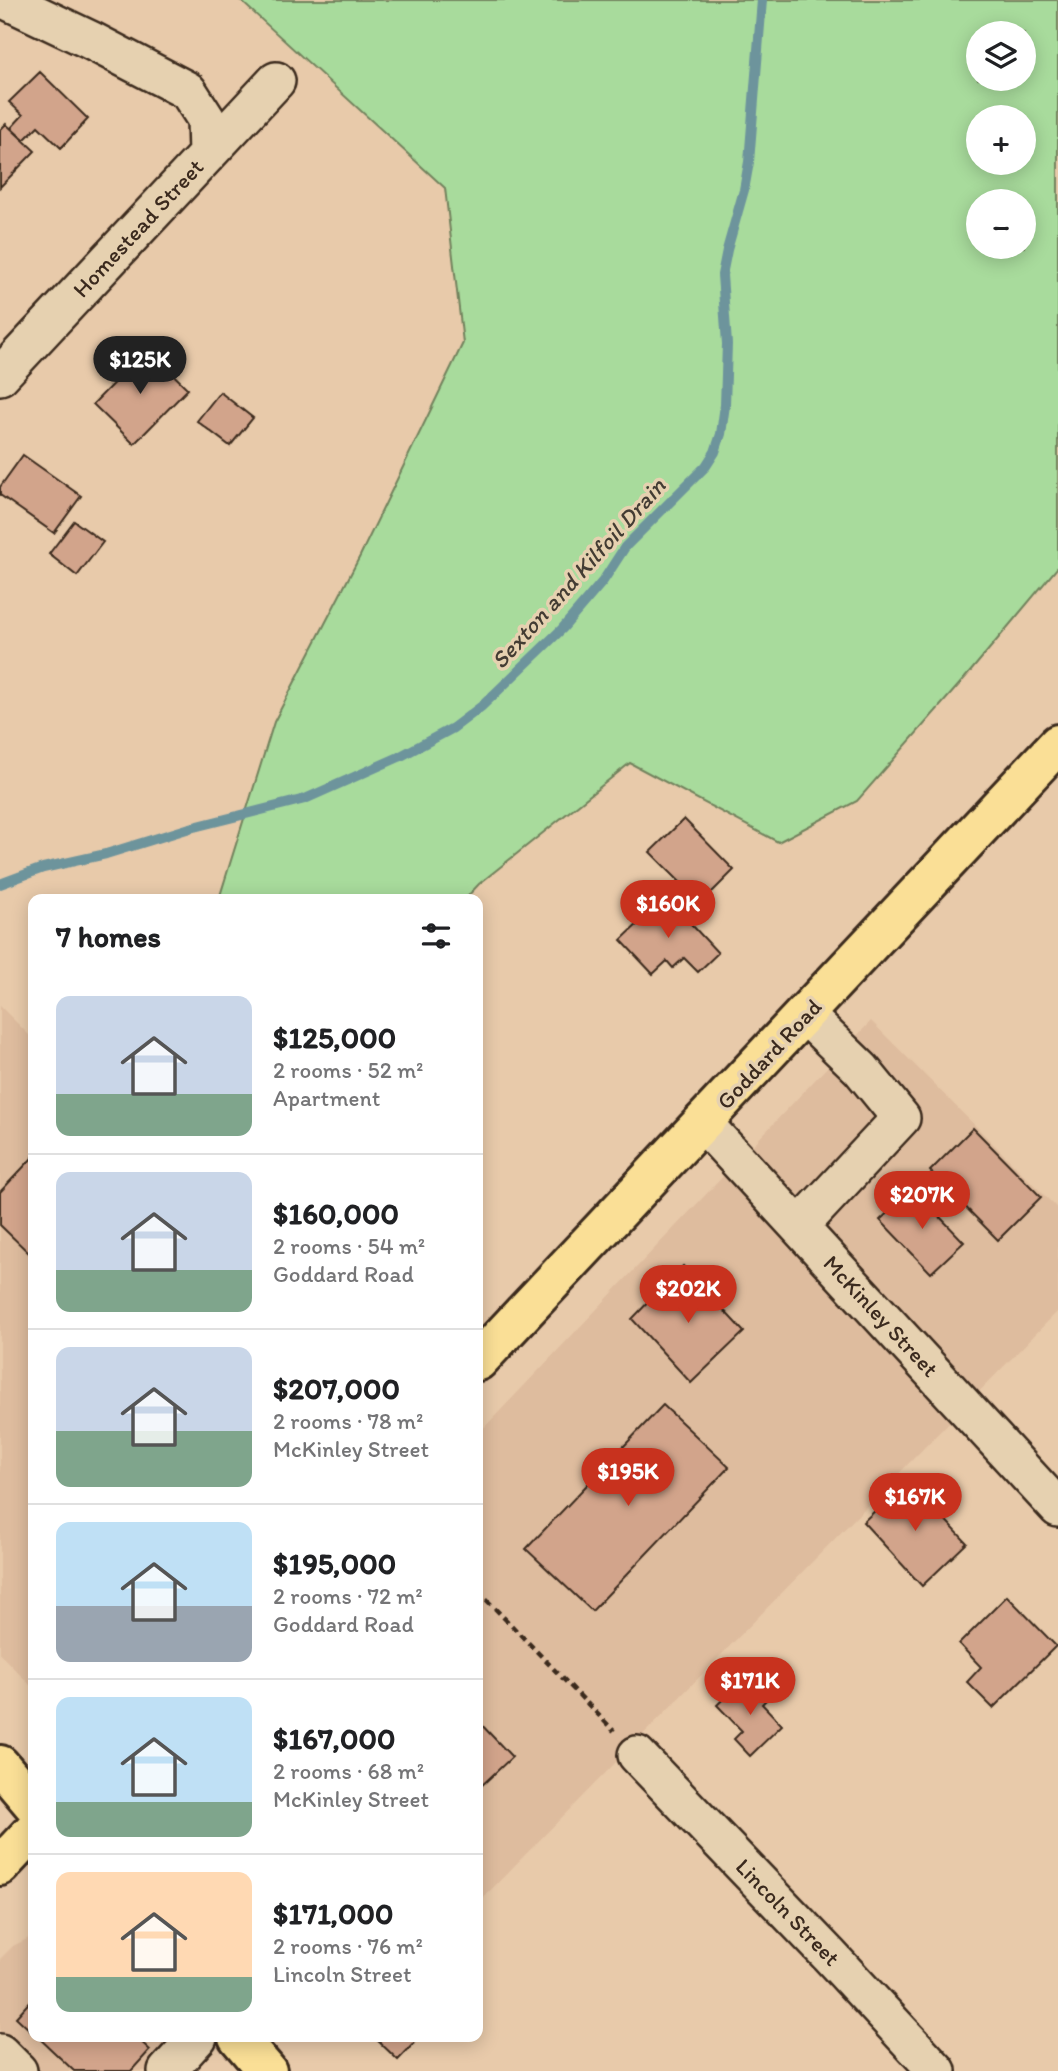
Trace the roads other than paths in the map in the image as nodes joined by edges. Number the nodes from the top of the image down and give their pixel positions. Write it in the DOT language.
graph roads {
  1 [pos="6,0"];
  2 [pos="276,81"];
  3 [pos="206,155"];
  4 [pos="0,376"];
  5 [pos="1058,744"];
  6 [pos="805,1015"];
  7 [pos="703,1124"];
  8 [pos="799,1227"];
  9 [pos="483,1356"];
  10 [pos="1058,1507"];
  11 [pos="637,1755"];
  12 [pos="0,1765"];
  13 [pos="28,1798"];
  14 [pos="28,1836"];
  15 [pos="0,1867"];
  16 [pos="193,2042"];
  17 [pos="242,2042"];
  18 [pos="0,2053"];
  19 [pos="18,2071"];
  20 [pos="167,2071"];
  21 [pos="267,2071"];
  22 [pos="937,2071"];
  1 -- 3 [label="street"];
  2 -- 3 [label="street, Homestead Street"];
  3 -- 4 [label="street, Homestead Street"];
  5 -- 6 [label="main road, Goddard Road"];
  6 -- 7 [label="main road, Goddard Road"];
  6 -- 8 [label="street"];
  7 -- 8 [label="street, McKinley Street"];
  7 -- 9 [label="main road, Goddard Road"];
  8 -- 10 [label="street, McKinley Street"];
  11 -- 22 [label="street, Lincoln Street"];
  12 -- 13 [label="main road"];
  14 -- 15 [label="main road"];
  16 -- 20 [label="street"];
  17 -- 21 [label="main road"];
  18 -- 19 [label="street"];
}
